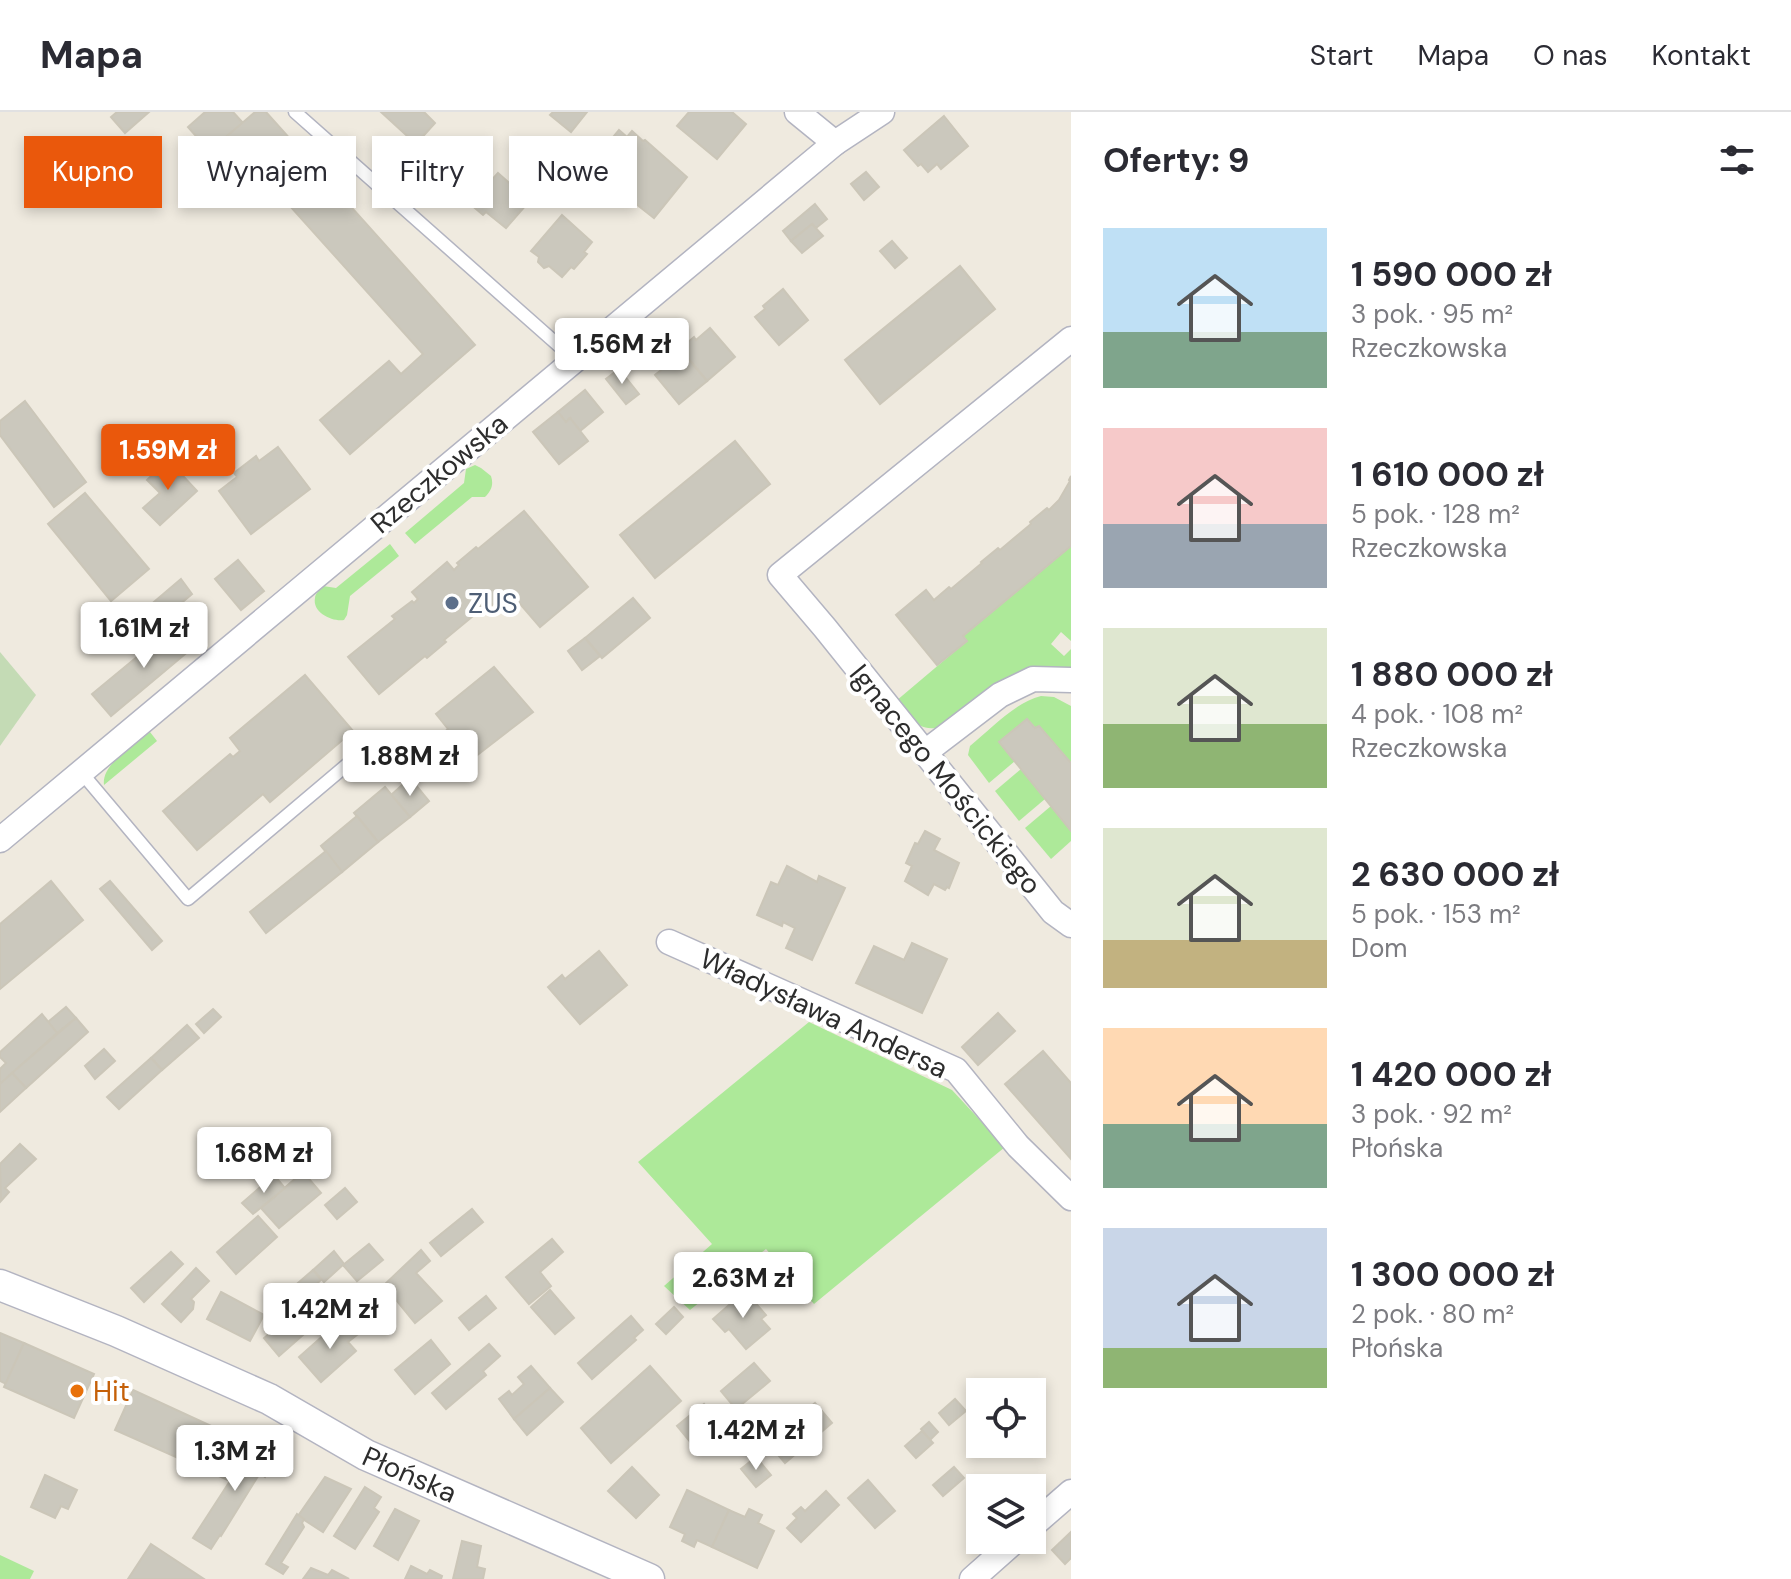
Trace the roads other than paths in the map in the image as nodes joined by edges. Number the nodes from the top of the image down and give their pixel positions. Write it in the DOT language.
graph roads {
  1 [pos="295,112"];
  2 [pos="797,112"];
  3 [pos="882,112"];
  4 [pos="835,143"];
  5 [pos="1071,339"];
  6 [pos="575,360"];
  7 [pos="1071,680"];
  8 [pos="368,747"];
  9 [pos="924,753"];
  10 [pos="81,772"];
  11 [pos="0,840"];
  12 [pos="1071,925"];
  13 [pos="669,942"];
  14 [pos="1071,1198"];
  15 [pos="0,1285"];
  16 [pos="1071,1492"];
  17 [pos="1046,1514"];
  18 [pos="1000,1554"];
  19 [pos="649,1579"];
  20 [pos="972,1579"];
  1 -- 6 [label="lane"];
  2 -- 4 [label="street"];
  3 -- 4 [label="street, Rzeczkowska"];
  4 -- 6 [label="street, Rzeczkowska"];
  5 -- 9 [label="street, Ignacego Mościckiego"];
  6 -- 10 [label="street, Rzeczkowska"];
  7 -- 9 [label="street"];
  8 -- 10 [label="lane"];
  9 -- 12 [label="street, Ignacego Mościckiego"];
  10 -- 11 [label="street, Rzeczkowska"];
  13 -- 14 [label="street, Władysława Andersa"];
  15 -- 19 [label="street, Płońska"];
  16 -- 17 [label="street"];
  18 -- 20 [label="street"];
}
